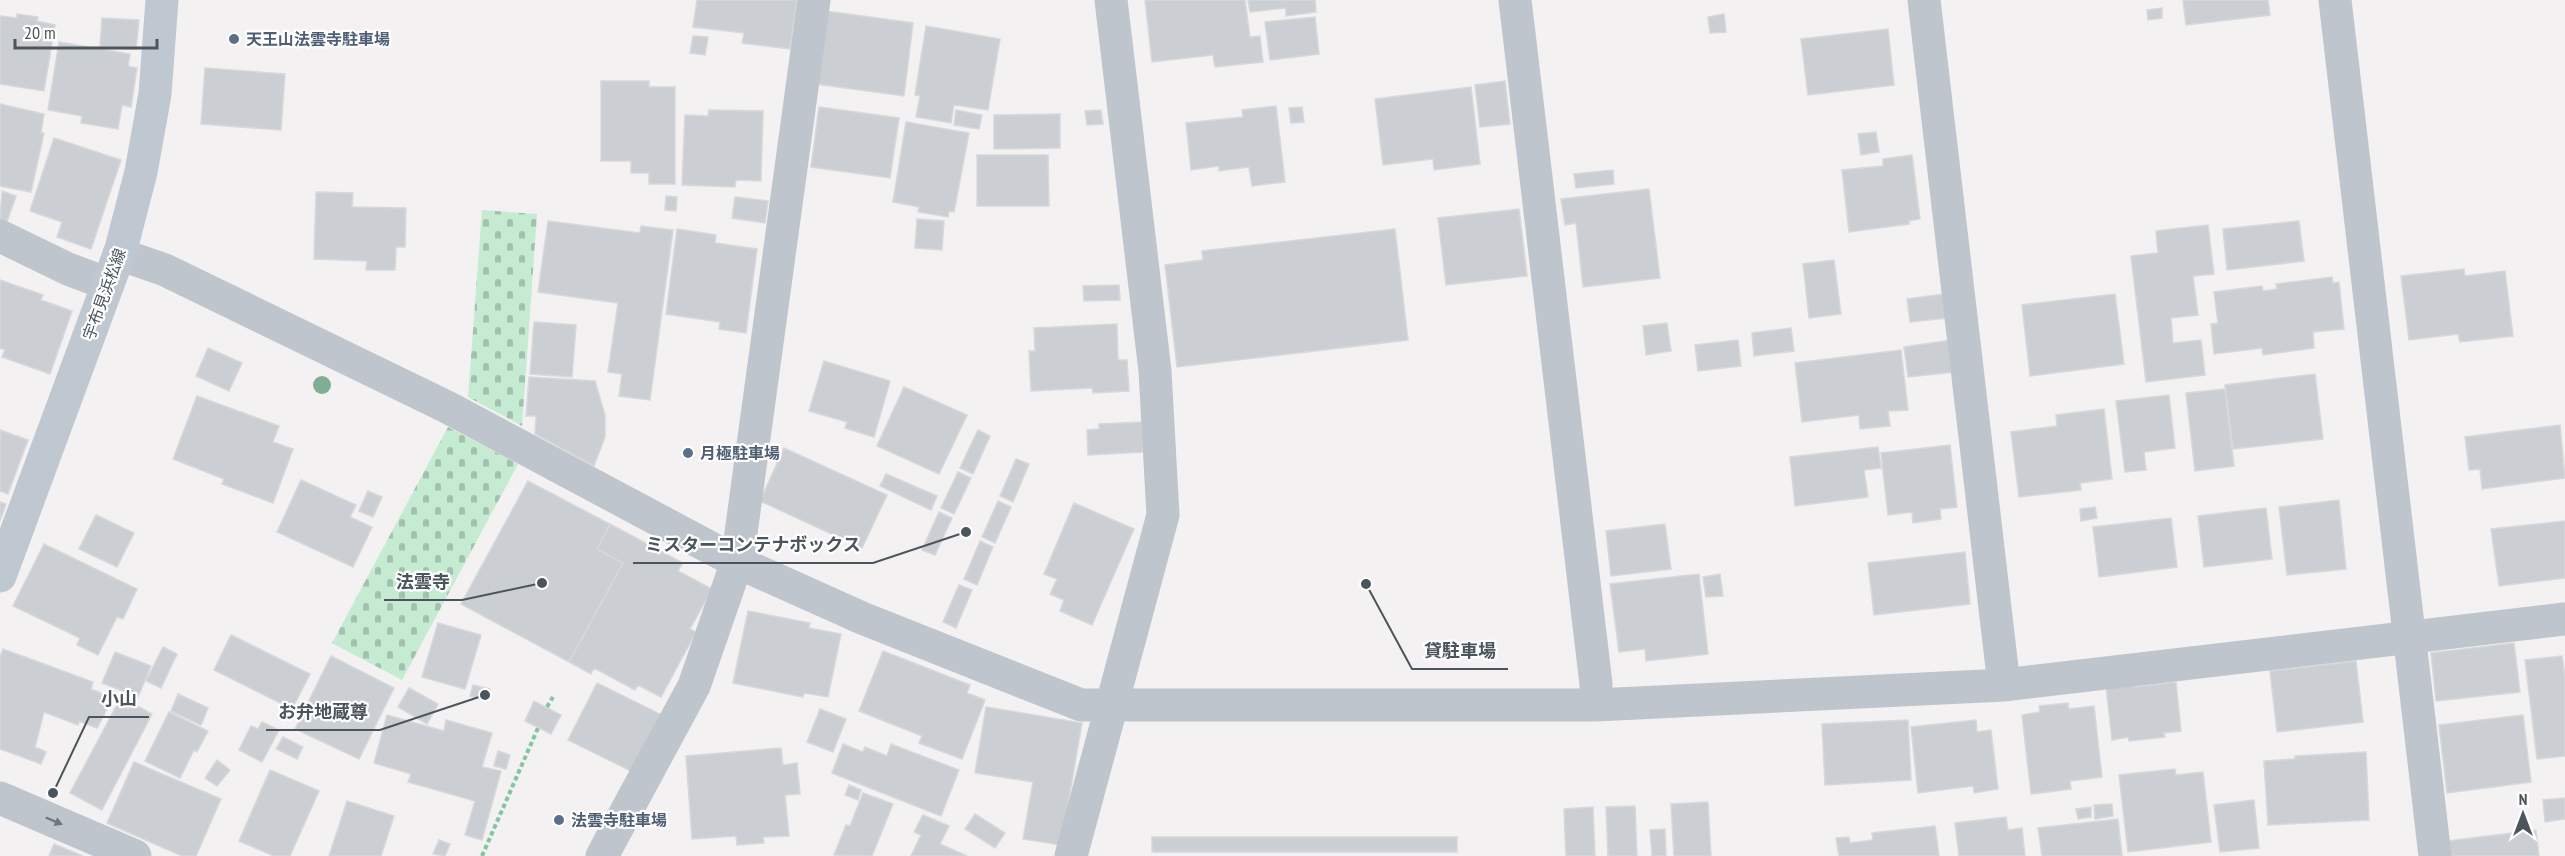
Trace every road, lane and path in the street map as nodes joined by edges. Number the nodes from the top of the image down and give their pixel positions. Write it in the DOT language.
graph roads {
  1 [pos="162,0"];
  2 [pos="814,0"];
  3 [pos="1111,0"];
  4 [pos="1515,0"];
  5 [pos="1924,0"];
  6 [pos="2335,0"];
  7 [pos="0,236"];
  8 [pos="119,254"];
  9 [pos="108,284"];
  10 [pos="737,562"];
  11 [pos="0,576"];
  12 [pos="2565,619"];
  13 [pos="2410,637"];
  14 [pos="2004,685"];
  15 [pos="553,697"];
  16 [pos="1111,705"];
  17 [pos="1596,705"];
  18 [pos="547,707"];
  19 [pos="537,728"];
  20 [pos="0,798"];
  21 [pos="135,856"];
  22 [pos="482,856"];
  23 [pos="602,856"];
  24 [pos="1071,856"];
  25 [pos="2435,856"];
  1 -- 8 [label="main road, 宇布見浜松線"];
  2 -- 10 [label="street"];
  3 -- 16 [label="street"];
  4 -- 17 [label="street"];
  5 -- 14 [label="street"];
  6 -- 13 [label="street"];
  7 -- 9 [label="street"];
  8 -- 9 [label="main road, 宇布見浜松線"];
  8 -- 10 [label="street"];
  9 -- 11 [label="main road, 宇布見浜松線"];
  10 -- 16 [label="street"];
  10 -- 23 [label="street"];
  12 -- 13 [label="street"];
  13 -- 14 [label="street"];
  13 -- 25 [label="street"];
  14 -- 17 [label="street"];
  15 -- 18 [label="path"];
  16 -- 17 [label="street"];
  16 -- 24 [label="street"];
  19 -- 22 [label="path"];
  20 -- 21 [label="street, one-way"];
}
